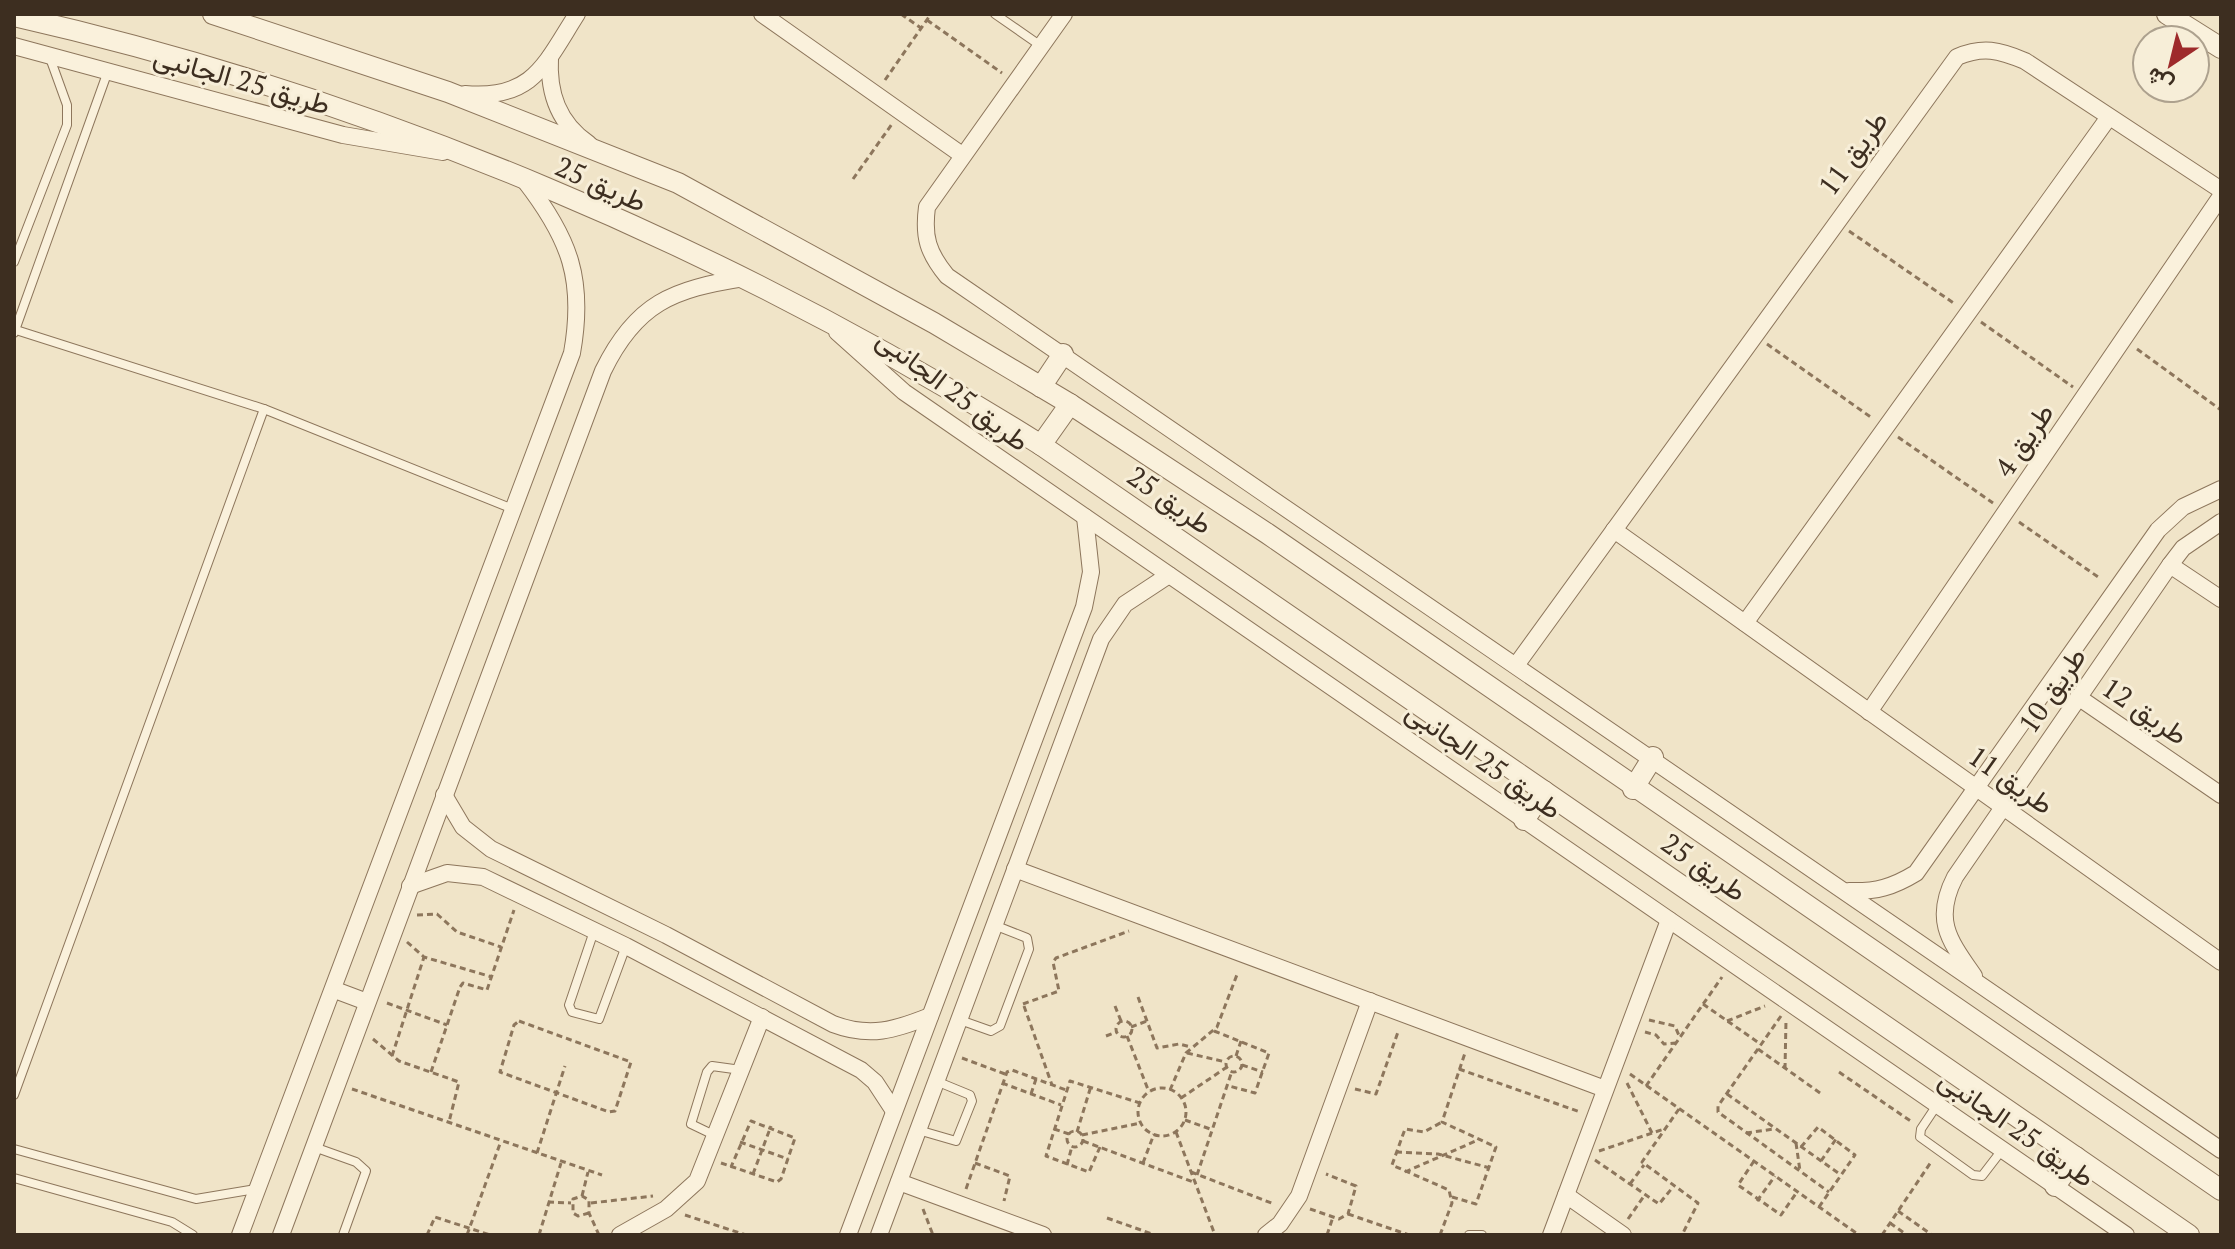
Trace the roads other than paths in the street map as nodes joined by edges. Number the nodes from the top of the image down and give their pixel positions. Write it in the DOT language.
graph roads {
  1 [pos="213,14"];
  2 [pos="577,14"];
  3 [pos="762,14"];
  4 [pos="995,14"];
  5 [pos="1064,14"];
  6 [pos="2167,14"];
  7 [pos="14,16"];
  8 [pos="14,46"];
  9 [pos="1041,46"];
  10 [pos="2221,48"];
  11 [pos="49,54"];
  12 [pos="550,56"];
  13 [pos="109,69"];
  14 [pos="448,92"];
  15 [pos="2109,117"];
  16 [pos="596,149"];
  17 [pos="457,153"];
  18 [pos="962,155"];
  19 [pos="525,181"];
  20 [pos="2221,190"];
  21 [pos="2221,196"];
  22 [pos="14,262"];
  23 [pos="746,278"];
  24 [pos="822,317"];
  25 [pos="15,332"];
  26 [pos="1063,354"];
  27 [pos="1041,387"];
  28 [pos="1070,404"];
  29 [pos="264,409"];
  30 [pos="1041,445"];
  31 [pos="2221,489"];
  32 [pos="513,510"];
  33 [pos="1085,517"];
  34 [pos="2221,522"];
  35 [pos="1614,530"];
  36 [pos="2158,530"];
  37 [pos="2183,548"];
  38 [pos="2170,565"];
  39 [pos="1169,575"];
  40 [pos="2221,599"];
  41 [pos="1745,623"];
  42 [pos="1517,664"];
  43 [pos="2078,697"];
  44 [pos="1869,712"];
  45 [pos="1653,757"];
  46 [pos="1633,789"];
  47 [pos="1978,789"];
  48 [pos="1544,791"];
  49 [pos="444,795"];
  50 [pos="2221,795"];
  51 [pos="2003,807"];
  52 [pos="1524,820"];
  53 [pos="1015,869"];
  54 [pos="410,886"];
  55 [pos="1849,891"];
  56 [pos="1669,920"];
  57 [pos="994,925"];
  58 [pos="594,931"];
  59 [pos="626,946"];
  60 [pos="2221,962"];
  61 [pos="1982,988"];
  62 [pos="335,990"];
  63 [pos="368,1000"];
  64 [pos="1370,1001"];
  65 [pos="930,1016"];
  66 [pos="762,1017"];
  67 [pos="959,1020"];
  68 [pos="741,1070"];
  69 [pos="936,1081"];
  70 [pos="1605,1089"];
  71 [pos="14,1095"];
  72 [pos="1938,1105"];
  73 [pos="894,1111"];
  74 [pos="918,1130"];
  75 [pos="717,1137"];
  76 [pos="314,1147"];
  77 [pos="14,1149"];
  78 [pos="2002,1149"];
  79 [pos="2221,1150"];
  80 [pos="2076,1157"];
  81 [pos="14,1178"];
  82 [pos="899,1182"];
  83 [pos="2055,1186"];
  84 [pos="257,1189"];
  85 [pos="2221,1190"];
  86 [pos="1566,1195"];
  87 [pos="1027,1232"];
  88 [pos="2117,1232"];
  89 [pos="1621,1234"];
  90 [pos="193,1235"];
  91 [pos="240,1235"];
  92 [pos="281,1235"];
  93 [pos="343,1235"];
  94 [pos="620,1235"];
  95 [pos="848,1235"];
  96 [pos="879,1235"];
  97 [pos="1043,1235"];
  98 [pos="1266,1235"];
  99 [pos="1469,1235"];
  100 [pos="1482,1235"];
  101 [pos="1551,1235"];
  102 [pos="2189,1235"];
  1 -- 14 [label="street, طريق 25"];
  2 -- 12 [label="street"];
  3 -- 18 [label="street"];
  4 -- 9 [label="lane"];
  5 -- 9 [label="street"];
  6 -- 10 [label="street"];
  7 -- 17 [label="street, طريق 25"];
  8 -- 11 [label="street, طريق 25 الجانبى"];
  9 -- 18 [label="street"];
  11 -- 13 [label="street, طريق 25 الجانبى"];
  11 -- 22 [label="lane"];
  12 -- 14 [label="street"];
  12 -- 16 [label="street"];
  13 -- 17 [label="street, طريق 25 الجانبى"];
  13 -- 25 [label="lane"];
  14 -- 16 [label="street, طريق 25"];
  15 -- 20 [label="street, طريق 11"];
  15 -- 35 [label="street, طريق 11"];
  15 -- 41 [label="street"];
  16 -- 27 [label="street, طريق 25"];
  17 -- 19 [label="street, طريق 25"];
  18 -- 26 [label="street"];
  19 -- 23 [label="street, طريق 25"];
  19 -- 32 [label="street"];
  21 -- 44 [label="street, طريق 4"];
  23 -- 24 [label="street, طريق 25"];
  23 -- 49 [label="street"];
  24 -- 30 [label="street, طريق 25"];
  24 -- 33 [label="street, طريق 25 الجانبى"];
  25 -- 29 [label="lane"];
  26 -- 27 [label="street"];
  26 -- 42 [label="street"];
  27 -- 28 [label="street, طريق 25"];
  28 -- 30 [label="street"];
  28 -- 46 [label="street, طريق 25"];
  29 -- 32 [label="lane"];
  29 -- 71 [label="lane"];
  30 -- 48 [label="street, طريق 25"];
  31 -- 36 [label="street, طريق 10"];
  32 -- 62 [label="street"];
  33 -- 39 [label="street, طريق 25 الجانبى"];
  33 -- 65 [label="street"];
  34 -- 37 [label="street, طريق 10"];
  35 -- 41 [label="street, طريق 11"];
  35 -- 42 [label="street, طريق 11"];
  36 -- 37 [label="street"];
  36 -- 47 [label="street, طريق 10"];
  37 -- 38 [label="street, طريق 10"];
  38 -- 40 [label="street"];
  38 -- 43 [label="street, طريق 10"];
  39 -- 52 [label="street, طريق 25 الجانبى"];
  39 -- 53 [label="street"];
  41 -- 44 [label="street, طريق 11"];
  42 -- 45 [label="street"];
  43 -- 50 [label="street, طريق 12"];
  43 -- 51 [label="street, طريق 10"];
  44 -- 47 [label="street, طريق 11"];
  45 -- 46 [label="street"];
  45 -- 55 [label="street"];
  46 -- 85 [label="street, طريق 25"];
  47 -- 51 [label="street, طريق 11"];
  47 -- 55 [label="street, طريق 10"];
  48 -- 52 [label="street"];
  48 -- 80 [label="street, طريق 25"];
  49 -- 54 [label="street"];
  49 -- 65 [label="street"];
  51 -- 60 [label="street, طريق 11"];
  51 -- 61 [label="street, طريق 10"];
  52 -- 56 [label="street, طريق 25 الجانبى"];
  53 -- 57 [label="street"];
  53 -- 64 [label="street"];
  54 -- 58 [label="street"];
  54 -- 63 [label="street"];
  55 -- 61 [label="street"];
  56 -- 70 [label="street"];
  56 -- 72 [label="street, طريق 25 الجانبى"];
  57 -- 67 [label="street"];
  57 -- 67 [label="lane"];
  58 -- 59 [label="street"];
  58 -- 59 [label="lane"];
  59 -- 66 [label="street"];
  61 -- 79 [label="street"];
  62 -- 63 [label="street"];
  62 -- 84 [label="street"];
  63 -- 76 [label="street"];
  64 -- 70 [label="street"];
  64 -- 98 [label="street"];
  65 -- 73 [label="street"];
  66 -- 68 [label="street"];
  66 -- 73 [label="street"];
  67 -- 69 [label="street"];
  68 -- 75 [label="street"];
  68 -- 75 [label="lane"];
  69 -- 74 [label="street"];
  69 -- 74 [label="lane"];
  70 -- 86 [label="street"];
  72 -- 78 [label="street, طريق 25 الجانبى"];
  72 -- 78 [label="lane"];
  73 -- 95 [label="street"];
  74 -- 82 [label="street"];
  75 -- 94 [label="street"];
  76 -- 92 [label="street"];
  76 -- 93 [label="lane"];
  77 -- 84 [label="lane"];
  78 -- 83 [label="street, طريق 25 الجانبى"];
  80 -- 83 [label="street"];
  80 -- 102 [label="street, طريق 25"];
  81 -- 90 [label="lane"];
  82 -- 87 [label="street"];
  82 -- 96 [label="street"];
  83 -- 88 [label="street, طريق 25 الجانبى"];
  84 -- 91 [label="street"];
  86 -- 89 [label="street"];
  86 -- 101 [label="street"];
  87 -- 97 [label="street"];
  99 -- 100 [label="lane"];
}
